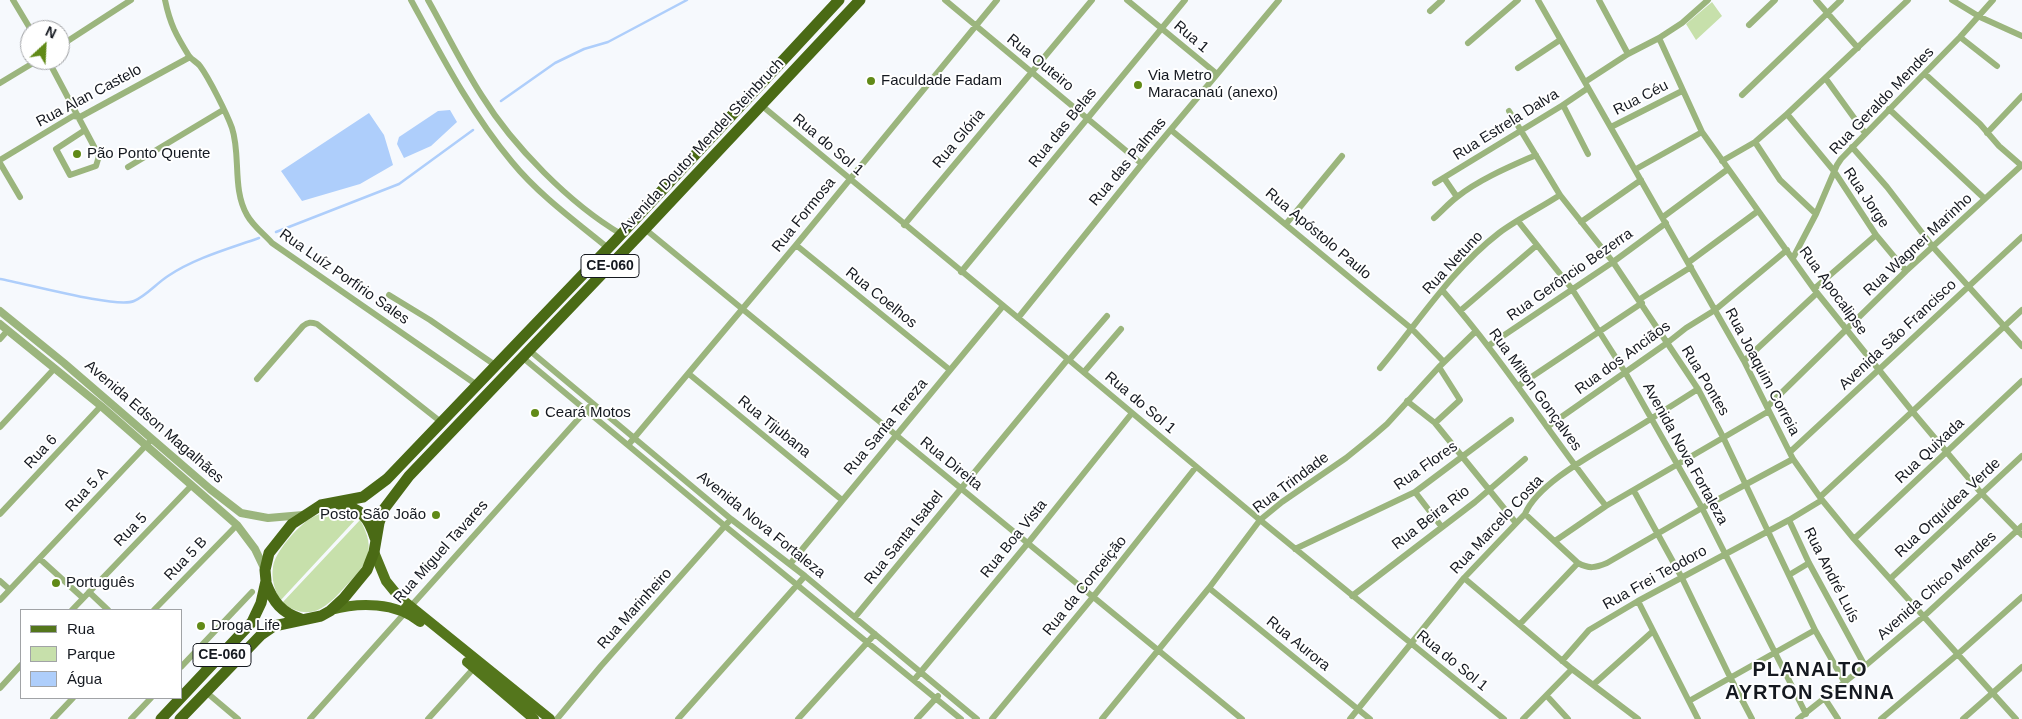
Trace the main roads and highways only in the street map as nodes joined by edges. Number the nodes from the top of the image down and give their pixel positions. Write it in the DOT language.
graph roads {
  1 [pos="839,0"];
  2 [pos="860,0"];
  3 [pos="336,504"];
  4 [pos="376,540"];
  5 [pos="374,552"];
  6 [pos="265,575"];
  7 [pos="407,609"];
  8 [pos="330,611"];
  9 [pos="302,619"];
  10 [pos="182,697"];
  11 [pos="180,699"];
  12 [pos="552,718"];
  13 [pos="161,719"];
  14 [pos="180,719"];
  15 [pos="534,719"];
  1 -- 3 [label="highway, Avenida Doutor Mendel Steinbruch / CE-060"];
  2 -- 4 [label="highway, Avenida Doutor Mendel Steinbruch / CE-060"];
  3 -- 4 [label="highway"];
  3 -- 6 [label="highway, CE-060"];
  4 -- 5 [label="highway, CE-060"];
  5 -- 7 [label="main road"];
  5 -- 8 [label="highway, CE-060"];
  6 -- 9 [label="highway"];
  6 -- 10 [label="highway, CE-060"];
  7 -- 8 [label="main road"];
  7 -- 12 [label="main road"];
  7 -- 15 [label="main road"];
  8 -- 9 [label="highway, CE-060"];
  9 -- 14 [label="highway, CE-060"];
  11 -- 13 [label="highway, CE-060"];
}
